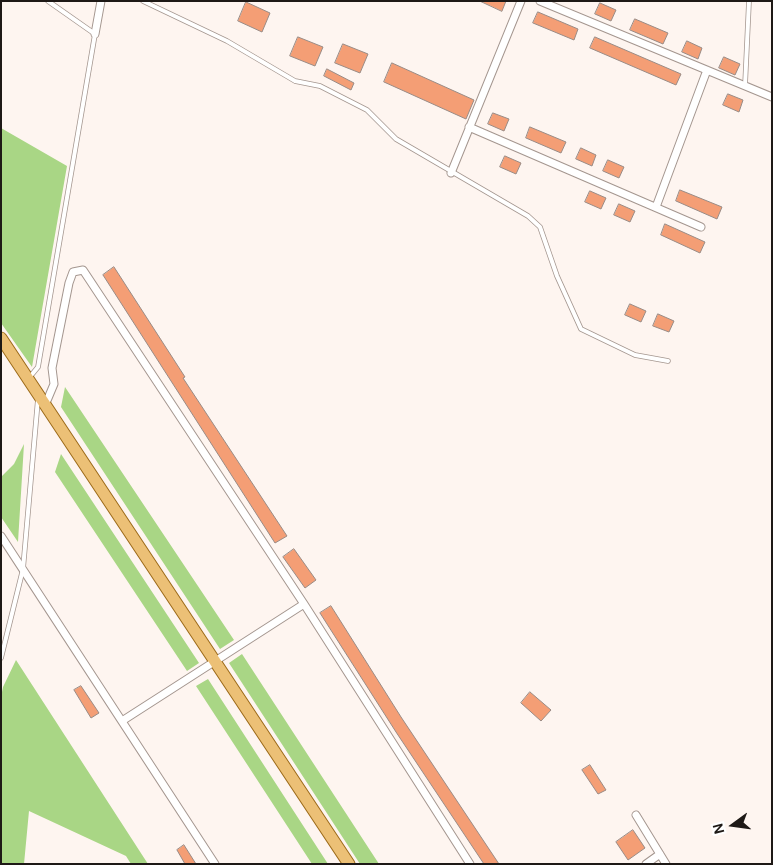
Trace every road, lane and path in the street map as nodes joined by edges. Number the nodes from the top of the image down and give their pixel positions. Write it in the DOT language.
graph roads {
  1 [pos="48,1"];
  2 [pos="101,1"];
  3 [pos="143,1"];
  4 [pos="520,1"];
  5 [pos="540,1"];
  6 [pos="749,1"];
  7 [pos="95,34"];
  8 [pos="707,70"];
  9 [pos="745,86"];
  10 [pos="772,97"];
  11 [pos="469,127"];
  12 [pos="451,173"];
  13 [pos="656,207"];
  14 [pos="701,227"];
  15 [pos="1,338"];
  16 [pos="668,361"];
  17 [pos="29,378"];
  18 [pos="39,392"];
  19 [pos="46,403"];
  20 [pos="1,536"];
  21 [pos="23,569"];
  22 [pos="304,604"];
  23 [pos="1,658"];
  24 [pos="216,661"];
  25 [pos="122,720"];
  26 [pos="636,815"];
  27 [pos="660,854"];
  28 [pos="215,864"];
  29 [pos="349,864"];
  30 [pos="470,864"];
  31 [pos="646,864"];
  32 [pos="666,864"];
  1 -- 7 [label="lane"];
  2 -- 7 [label="street"];
  3 -- 12 [label="lane"];
  4 -- 11 [label="street"];
  5 -- 8 [label="street"];
  6 -- 9 [label="lane"];
  7 -- 17 [label="lane"];
  8 -- 9 [label="street"];
  8 -- 13 [label="street"];
  9 -- 10 [label="street"];
  11 -- 12 [label="street"];
  11 -- 13 [label="street"];
  12 -- 16 [label="lane"];
  13 -- 14 [label="street"];
  15 -- 17 [label="main road"];
  17 -- 18 [label="main road"];
  18 -- 19 [label="main road"];
  18 -- 21 [label="lane"];
  19 -- 22 [label="street"];
  19 -- 24 [label="main road"];
  20 -- 21 [label="street"];
  21 -- 23 [label="lane"];
  21 -- 25 [label="street"];
  22 -- 24 [label="street"];
  22 -- 30 [label="street"];
  24 -- 25 [label="street"];
  24 -- 29 [label="main road"];
  25 -- 28 [label="street"];
  26 -- 27 [label="street"];
  27 -- 31 [label="street"];
  27 -- 32 [label="street"];
}
